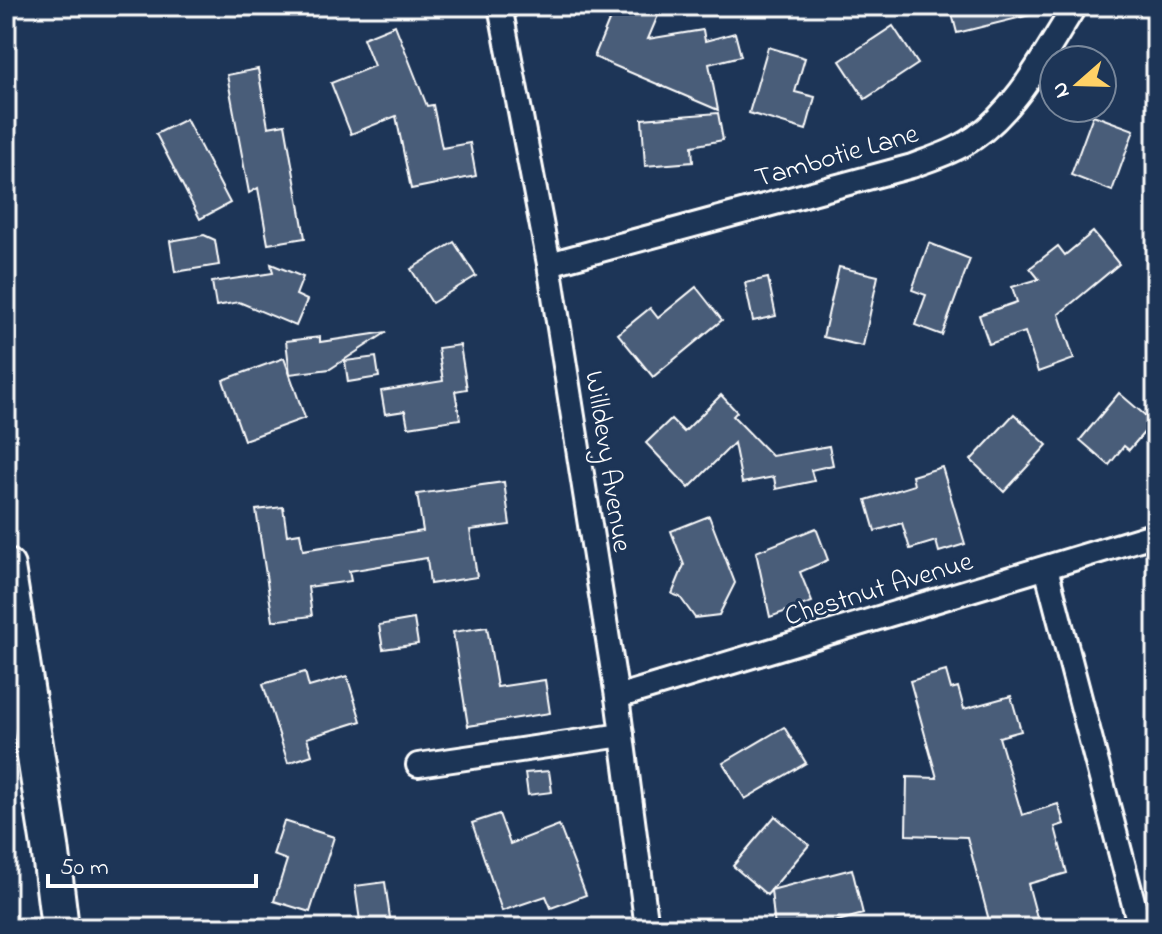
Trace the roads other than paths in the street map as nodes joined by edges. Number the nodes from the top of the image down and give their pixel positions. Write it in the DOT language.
graph roads {
  1 [pos="500,6"];
  2 [pos="1075,6"];
  3 [pos="549,264"];
  4 [pos="1156,534"];
  5 [pos="6,567"];
  6 [pos="1046,568"];
  7 [pos="617,697"];
  8 [pos="622,735"];
  9 [pos="418,765"];
  10 [pos="60,928"];
  11 [pos="647,928"];
  12 [pos="1140,928"];
  1 -- 3 [label="street, Willdevy Avenue"];
  2 -- 3 [label="street, Tambotie Lane"];
  3 -- 7 [label="street, Willdevy Avenue"];
  4 -- 6 [label="street, Chestnut Avenue"];
  5 -- 10 [label="highway"];
  6 -- 7 [label="street, Chestnut Avenue"];
  6 -- 12 [label="street"];
  7 -- 8 [label="street, Willdevy Avenue"];
  8 -- 9 [label="street"];
  8 -- 11 [label="street, Willdevy Avenue"];
}
